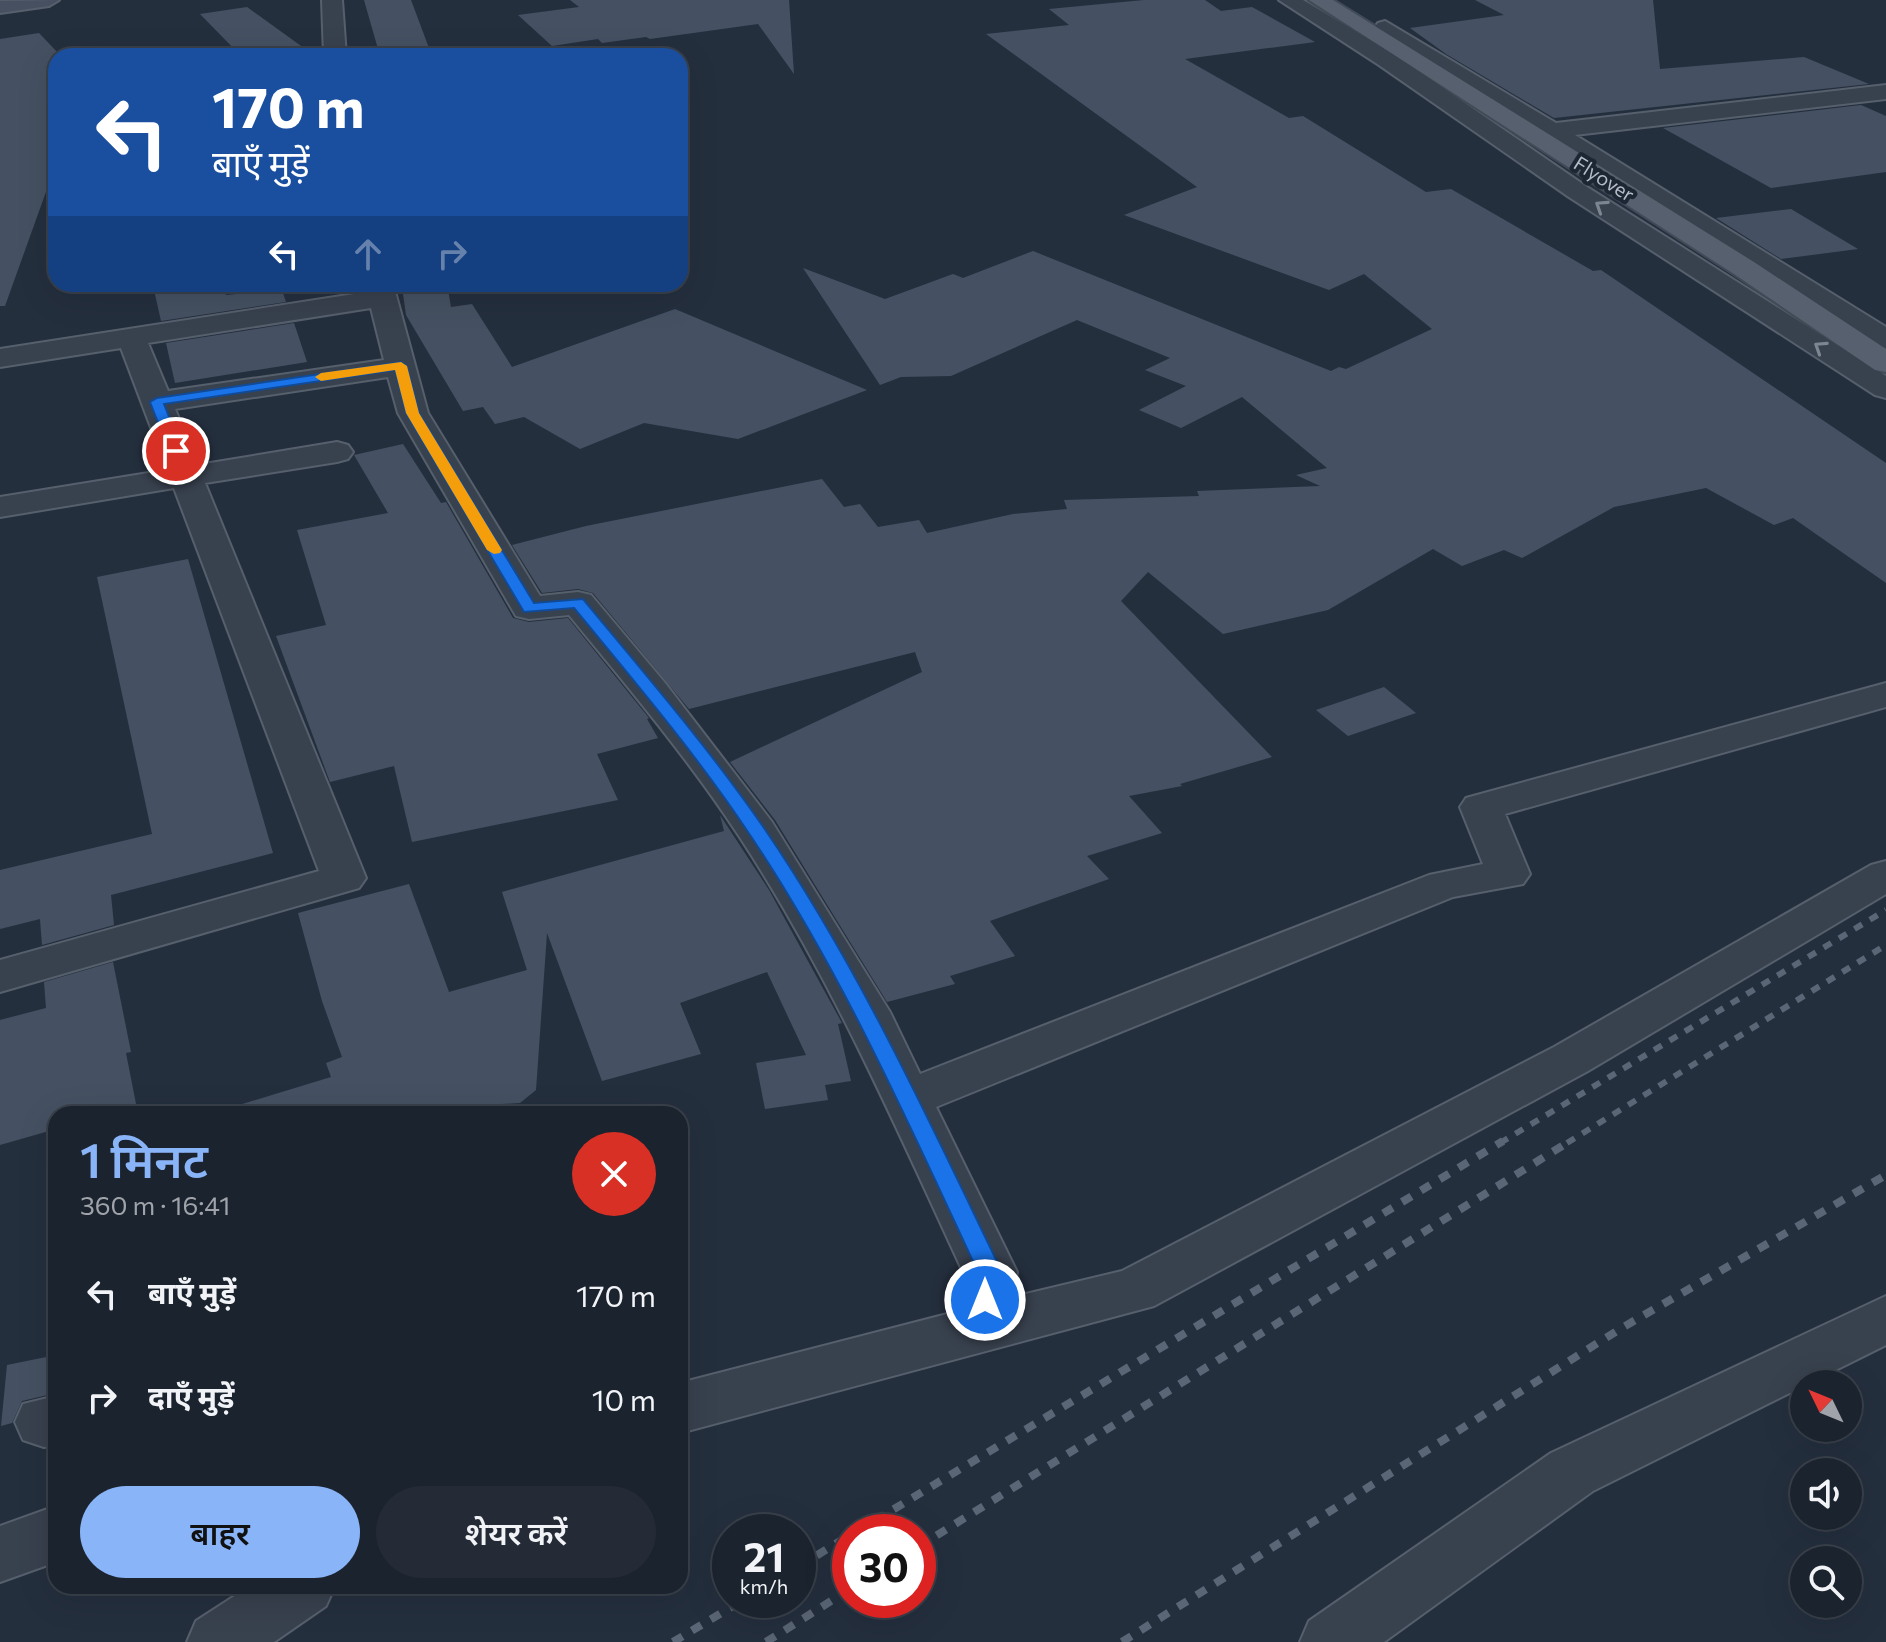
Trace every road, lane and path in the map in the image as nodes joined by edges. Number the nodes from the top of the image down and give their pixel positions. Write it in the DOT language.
graph roads {
  1 [pos="49,0"];
  2 [pos="332,0"];
  3 [pos="1289,0"];
  4 [pos="1319,0"];
  5 [pos="1340,0"];
  6 [pos="0,7"];
  7 [pos="335,48"];
  8 [pos="1886,92"];
  9 [pos="1549,131"];
  10 [pos="375,292"];
  11 [pos="381,292"];
  12 [pos="131,336"];
  13 [pos="1886,339"];
  14 [pos="0,358"];
  15 [pos="1886,363"];
  16 [pos="401,366"];
  17 [pos="1886,389"];
  18 [pos="157,402"];
  19 [pos="337,452"];
  20 [pos="185,475"];
  21 [pos="0,507"];
  22 [pos="1886,695"];
  23 [pos="1886,875"];
  24 [pos="0,976"];
  25 [pos="907,1099"];
  26 [pos="1886,1319"];
  27 [pos="979,1328"];
  28 [pos="688,1406"];
  29 [pos="48,1537"];
  30 [pos="0,1554"];
  31 [pos="292,1594"];
  32 [pos="219,1642"];
  33 [pos="1332,1642"];
  1 -- 6 [label="main road"];
  2 -- 7 [label="street"];
  17 -- 3 [label="street, one-way"];
  4 -- 15 [label="main road, Flyover"];
  5 -- 9 [label="street"];
  8 -- 9 [label="street"];
  9 -- 13 [label="street"];
  10 -- 12 [label="street"];
  11 -- 16 [label="street"];
  12 -- 14 [label="street"];
  12 -- 18 [label="street"];
  16 -- 18 [label="street"];
  16 -- 25 [label="street"];
  18 -- 20 [label="street"];
  19 -- 20 [label="street"];
  20 -- 21 [label="street"];
  20 -- 24 [label="street"];
  22 -- 25 [label="street"];
  23 -- 27 [label="street"];
  25 -- 27 [label="street"];
  26 -- 33 [label="street"];
  27 -- 28 [label="street"];
  29 -- 30 [label="street"];
  31 -- 32 [label="street"];
}
